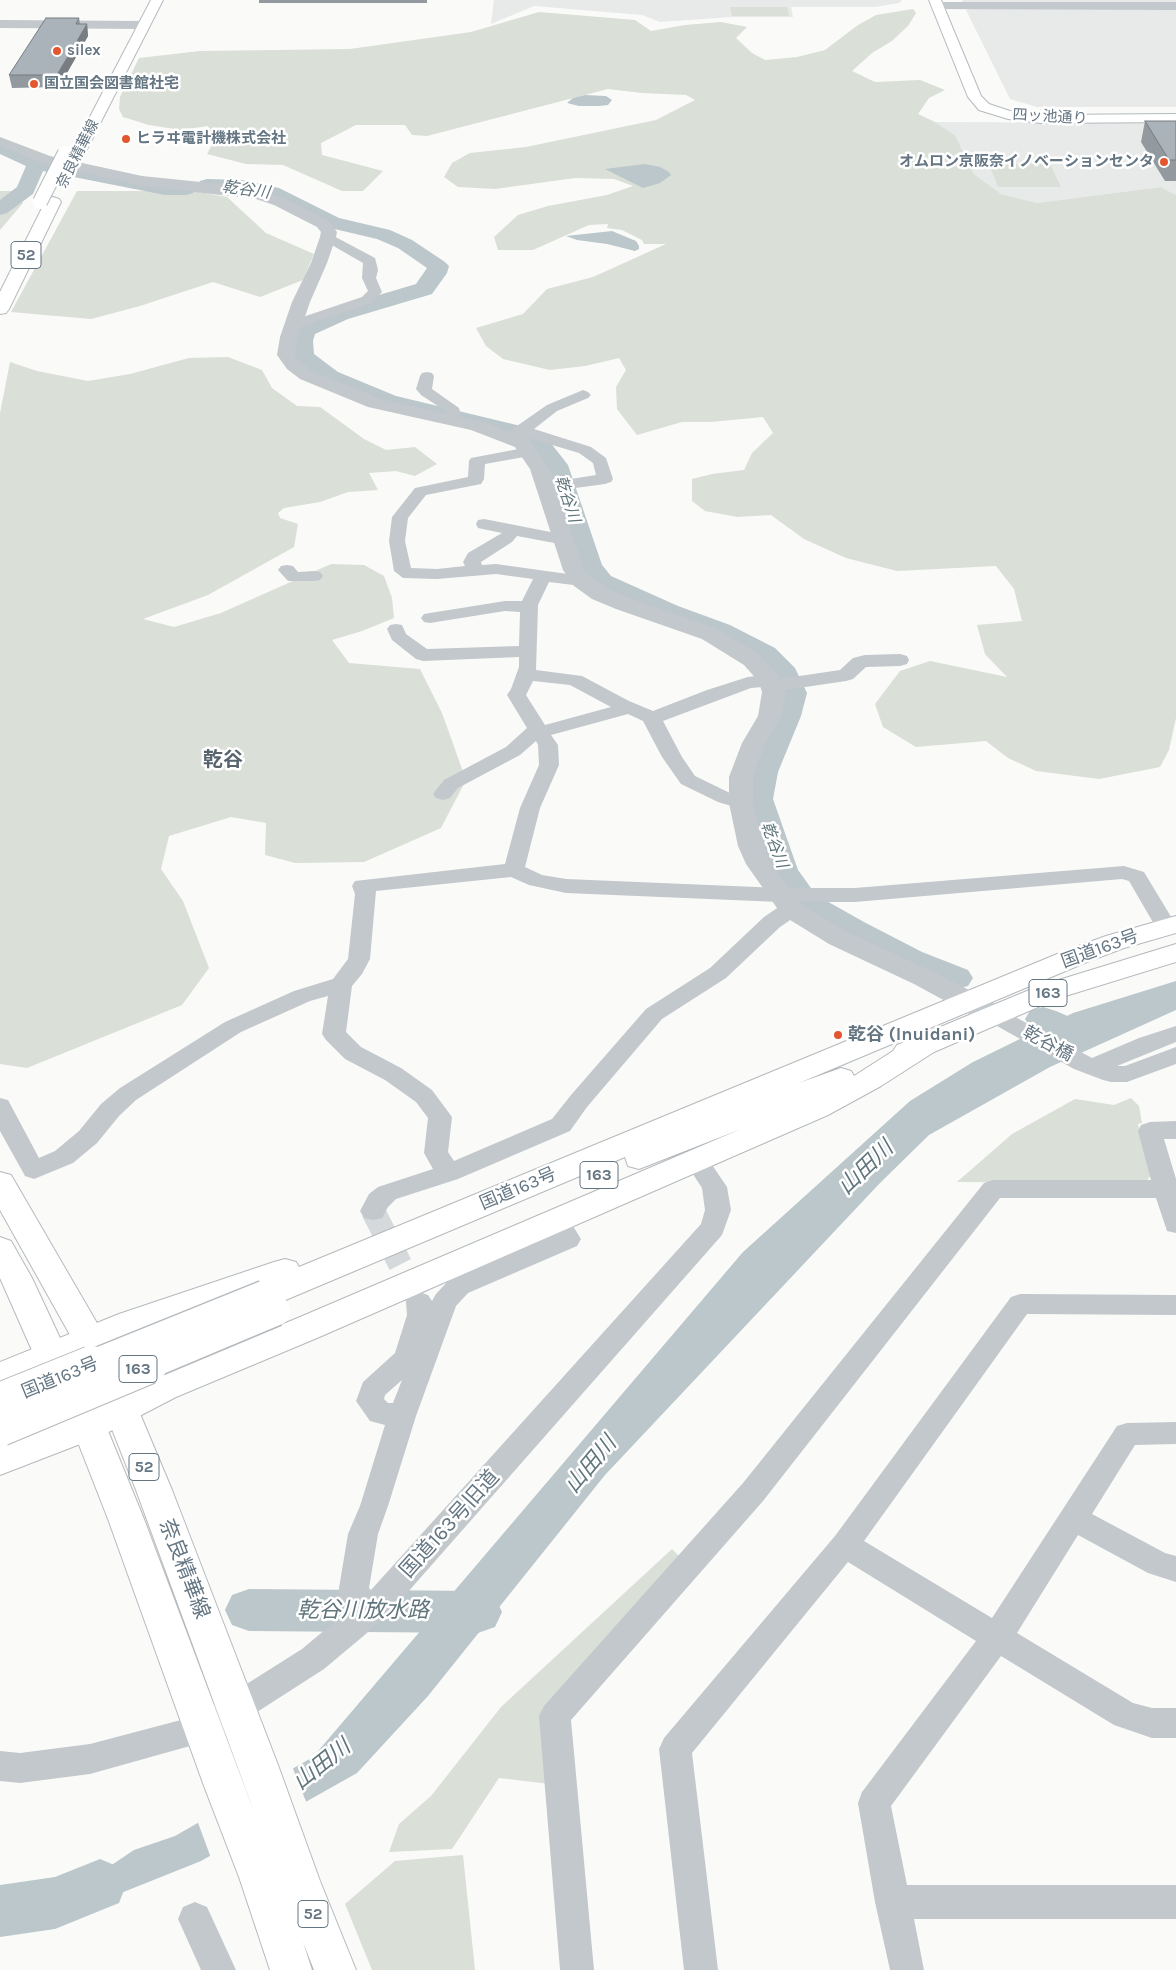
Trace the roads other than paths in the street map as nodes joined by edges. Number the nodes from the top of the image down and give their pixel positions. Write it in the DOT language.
graph roads {
  1 [pos="145,0"];
  2 [pos="157,0"];
  3 [pos="943,3"];
  4 [pos="1176,6"];
  5 [pos="0,24"];
  6 [pos="138,24"];
  7 [pos="973,55"];
  8 [pos="989,91"];
  9 [pos="1176,112"];
  10 [pos="1176,118"];
  11 [pos="0,141"];
  12 [pos="47,202"];
  13 [pos="328,237"];
  14 [pos="0,278"];
  15 [pos="0,309"];
  16 [pos="293,325"];
  17 [pos="427,376"];
  18 [pos="583,395"];
  19 [pos="449,418"];
  20 [pos="514,434"];
  21 [pos="529,452"];
  22 [pos="555,486"];
  23 [pos="484,524"];
  24 [pos="514,529"];
  25 [pos="565,540"];
  26 [pos="286,570"];
  27 [pos="475,570"];
  28 [pos="314,576"];
  29 [pos="543,577"];
  30 [pos="582,581"];
  31 [pos="529,607"];
  32 [pos="430,618"];
  33 [pos="396,629"];
  34 [pos="528,651"];
  35 [pos="900,660"];
  36 [pos="525,674"];
  37 [pos="780,684"];
  38 [pos="629,708"];
  39 [pos="653,718"];
  40 [pos="539,730"];
  41 [pos="444,794"];
  42 [pos="741,803"];
  43 [pos="514,870"];
  44 [pos="786,902"];
  45 [pos="1171,925"];
  46 [pos="1176,953"];
  47 [pos="341,984"];
  48 [pos="968,1002"];
  49 [pos="1005,1021"];
  50 [pos="1176,1034"];
  51 [pos="924,1045"];
  52 [pos="1176,1055"];
  53 [pos="1088,1065"];
  54 [pos="0,1106"];
  55 [pos="1176,1130"];
  56 [pos="695,1159"];
  57 [pos="450,1173"];
  58 [pos="0,1183"];
  59 [pos="522,1186"];
  60 [pos="1166,1189"];
  61 [pos="373,1211"];
  62 [pos="556,1220"];
  63 [pos="1176,1224"];
  64 [pos="0,1249"];
  65 [pos="419,1302"];
  66 [pos="271,1303"];
  67 [pos="1176,1305"];
  68 [pos="89,1339"];
  69 [pos="51,1355"];
  70 [pos="0,1376"];
  71 [pos="0,1402"];
  72 [pos="121,1409"];
  73 [pos="402,1416"];
  74 [pos="88,1426"];
  75 [pos="0,1427"];
  76 [pos="1176,1433"];
  77 [pos="0,1461"];
  78 [pos="1074,1518"];
  79 [pos="845,1545"];
  80 [pos="1176,1569"];
  81 [pos="372,1607"];
  82 [pos="998,1637"];
  83 [pos="236,1708"];
  84 [pos="1176,1723"];
  85 [pos="204,1730"];
  86 [pos="0,1766"];
  87 [pos="275,1868"];
  88 [pos="892,1902"];
  89 [pos="1176,1902"];
  90 [pos="195,1919"];
  91 [pos="219,1970"];
  92 [pos="291,1970"];
  93 [pos="335,1970"];
  94 [pos="577,1970"];
  95 [pos="701,1970"];
  96 [pos="907,1970"];
  1 -- 6 [label="main road, 奈良精華線 / 52"];
  2 -- 6 [label="main road, 奈良精華線 / 52"];
  3 -- 4 [label="street"];
  3 -- 7 [label="main road"];
  3 -- 10 [label="main road, 四ッ池通り"];
  5 -- 6 [label="street"];
  6 -- 12 [label="main road, 奈良精華線 / 52"];
  8 -- 9 [label="main road, 四ッ池通り"];
  11 -- 13 [label="street"];
  12 -- 14 [label="main road, 奈良精華線 / 52"];
  12 -- 15 [label="main road, 奈良精華線 / 52"];
  13 -- 16 [label="street"];
  13 -- 16 [label="street"];
  16 -- 19 [label="street"];
  17 -- 19 [label="street"];
  18 -- 20 [label="street"];
  19 -- 20 [label="street"];
  20 -- 21 [label="street"];
  20 -- 22 [label="street"];
  21 -- 22 [label="street"];
  21 -- 27 [label="street"];
  22 -- 25 [label="street"];
  23 -- 24 [label="street"];
  24 -- 25 [label="street"];
  24 -- 27 [label="street"];
  25 -- 30 [label="street"];
  26 -- 28 [label="street"];
  27 -- 29 [label="street"];
  29 -- 30 [label="street"];
  29 -- 31 [label="street"];
  30 -- 37 [label="street"];
  31 -- 32 [label="street"];
  31 -- 34 [label="street"];
  33 -- 34 [label="street"];
  34 -- 36 [label="street"];
  35 -- 37 [label="street"];
  36 -- 38 [label="street"];
  36 -- 40 [label="street"];
  37 -- 39 [label="street"];
  37 -- 42 [label="street"];
  38 -- 39 [label="street"];
  38 -- 40 [label="street"];
  39 -- 42 [label="street"];
  40 -- 41 [label="street"];
  40 -- 43 [label="street"];
  42 -- 44 [label="street"];
  43 -- 44 [label="street"];
  43 -- 47 [label="street"];
  44 -- 45 [label="street"];
  44 -- 48 [label="street"];
  44 -- 57 [label="street"];
  45 -- 48 [label="main road, 国道163号 / 163"];
  46 -- 49 [label="main road, 国道163号 / 163"];
  47 -- 54 [label="street"];
  47 -- 57 [label="street"];
  48 -- 49 [label="street"];
  48 -- 59 [label="main road, 国道163号 / 163"];
  49 -- 51 [label="main road, 国道163号 / 163"];
  49 -- 53 [label="street, 乾谷橋"];
  50 -- 53 [label="street"];
  51 -- 56 [label="main road"];
  51 -- 66 [label="main road, 国道163号 / 163"];
  52 -- 53 [label="street, 乾谷橋"];
  55 -- 60 [label="street"];
  56 -- 62 [label="main road"];
  56 -- 81 [label="street, 国道163号旧道"];
  57 -- 61 [label="street"];
  58 -- 68 [label="main road, 奈良精華線 / 52"];
  59 -- 66 [label="main road, 国道163号 / 163"];
  59 -- 68 [label="main road, 163"];
  60 -- 63 [label="street"];
  60 -- 94 [label="street"];
  62 -- 72 [label="main road"];
  62 -- 73 [label="street"];
  64 -- 69 [label="main road, 奈良精華線 / 52"];
  65 -- 73 [label="street"];
  66 -- 71 [label="main road, 国道163号 / 163, bridge"];
  66 -- 75 [label="main road, 国道163号 / 163, bridge"];
  67 -- 79 [label="street"];
  68 -- 69 [label="main road, 163"];
  68 -- 72 [label="main road, 奈良精華線 / 52"];
  69 -- 70 [label="main road, 163"];
  69 -- 74 [label="main road, 奈良精華線 / 52"];
  72 -- 74 [label="main road"];
  72 -- 83 [label="main road, 奈良精華線 / 52"];
  73 -- 81 [label="street"];
  74 -- 77 [label="main road"];
  74 -- 85 [label="main road, 奈良精華線 / 52"];
  76 -- 78 [label="street"];
  78 -- 80 [label="street"];
  78 -- 82 [label="street"];
  79 -- 82 [label="street"];
  79 -- 95 [label="street"];
  81 -- 83 [label="street, 国道163号旧道"];
  82 -- 84 [label="street"];
  82 -- 88 [label="street"];
  83 -- 85 [label="street, 国道163号旧道"];
  83 -- 87 [label="main road, 奈良精華線 / 52"];
  85 -- 86 [label="street, 国道163号旧道"];
  85 -- 87 [label="main road, 奈良精華線 / 52"];
  87 -- 92 [label="main road, 奈良精華線 / 52"];
  87 -- 93 [label="main road, 奈良精華線 / 52"];
  88 -- 89 [label="street"];
  88 -- 96 [label="street"];
  90 -- 91 [label="street"];
}
